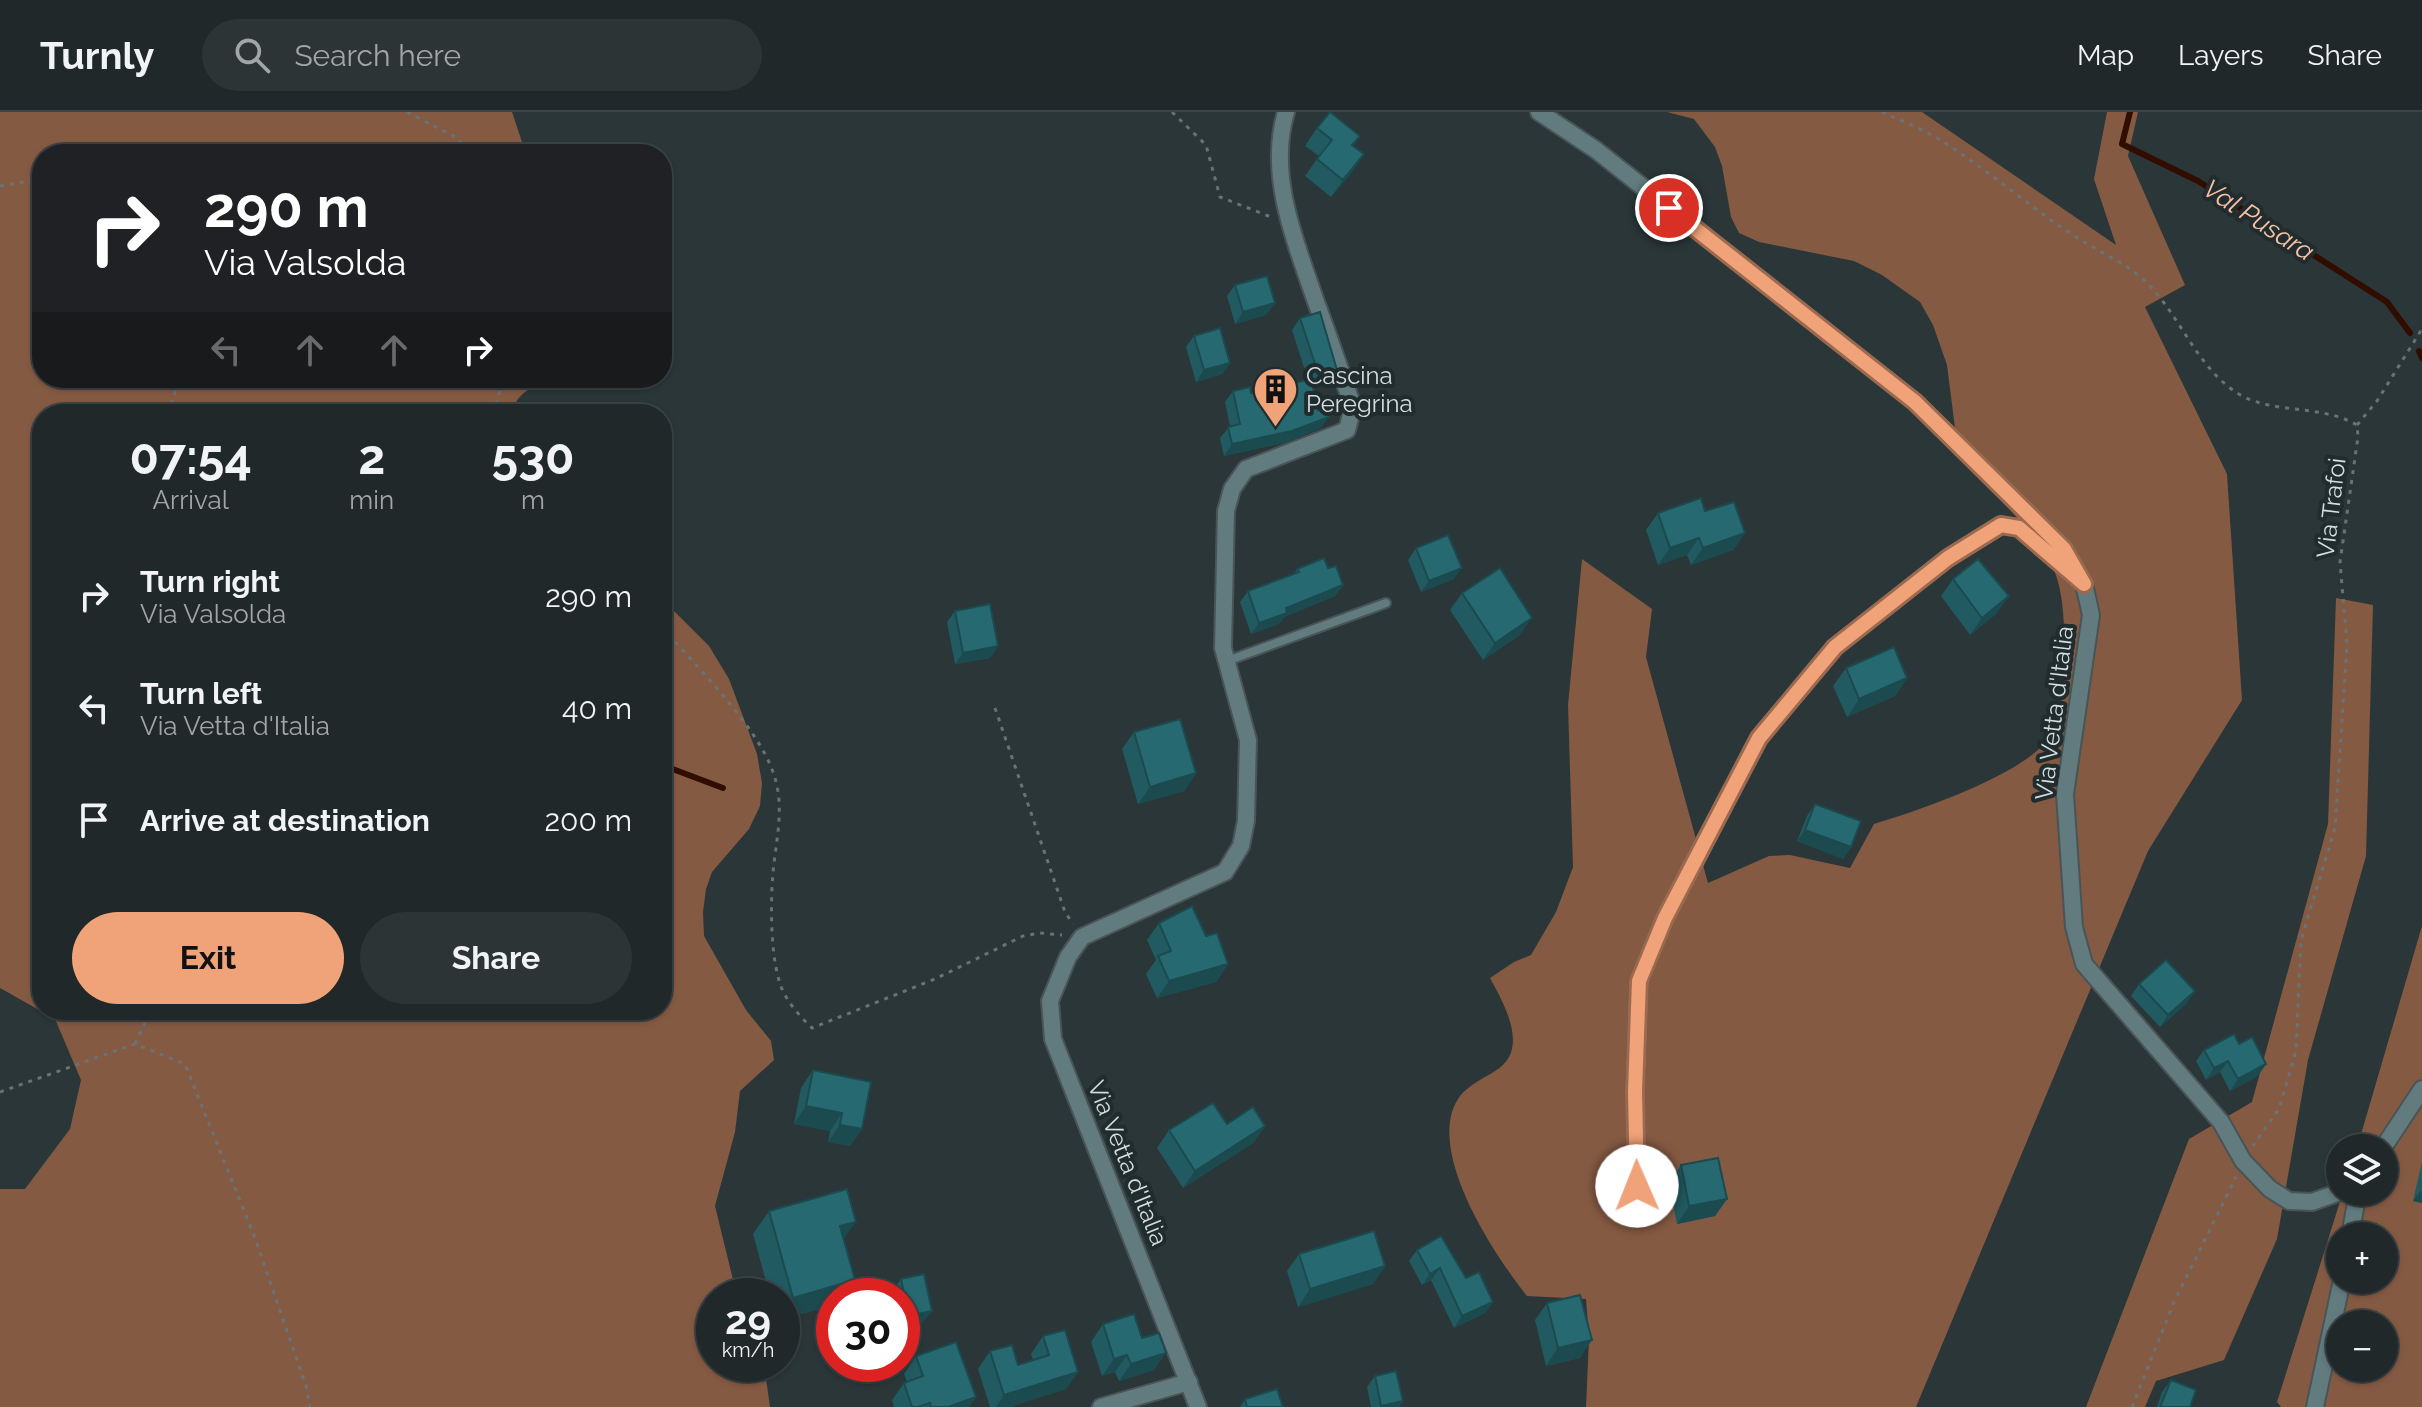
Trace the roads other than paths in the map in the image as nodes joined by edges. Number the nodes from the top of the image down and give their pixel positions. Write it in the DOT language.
graph roads {
  1 [pos="1286,112"];
  2 [pos="1539,112"];
  3 [pos="2084,584"];
  4 [pos="1386,603"];
  5 [pos="1227,661"];
  6 [pos="2422,1089"];
  7 [pos="2392,1134"];
  8 [pos="2326,1197"];
  9 [pos="1638,1218"];
  10 [pos="2339,1294"];
  11 [pos="1189,1382"];
  12 [pos="1101,1407"];
  13 [pos="1198,1407"];
  14 [pos="2315,1407"];
  1 -- 5 [label="street"];
  2 -- 3 [label="street, Via Vetta d'Italia"];
  3 -- 8 [label="street, Via Vetta d'Italia"];
  3 -- 9 [label="street"];
  4 -- 5 [label="lane"];
  5 -- 11 [label="street, Via Vetta d'Italia"];
  6 -- 7 [label="street"];
  10 -- 14 [label="street"];
  11 -- 12 [label="street"];
  11 -- 13 [label="street, Via Vetta d'Italia"];
}
